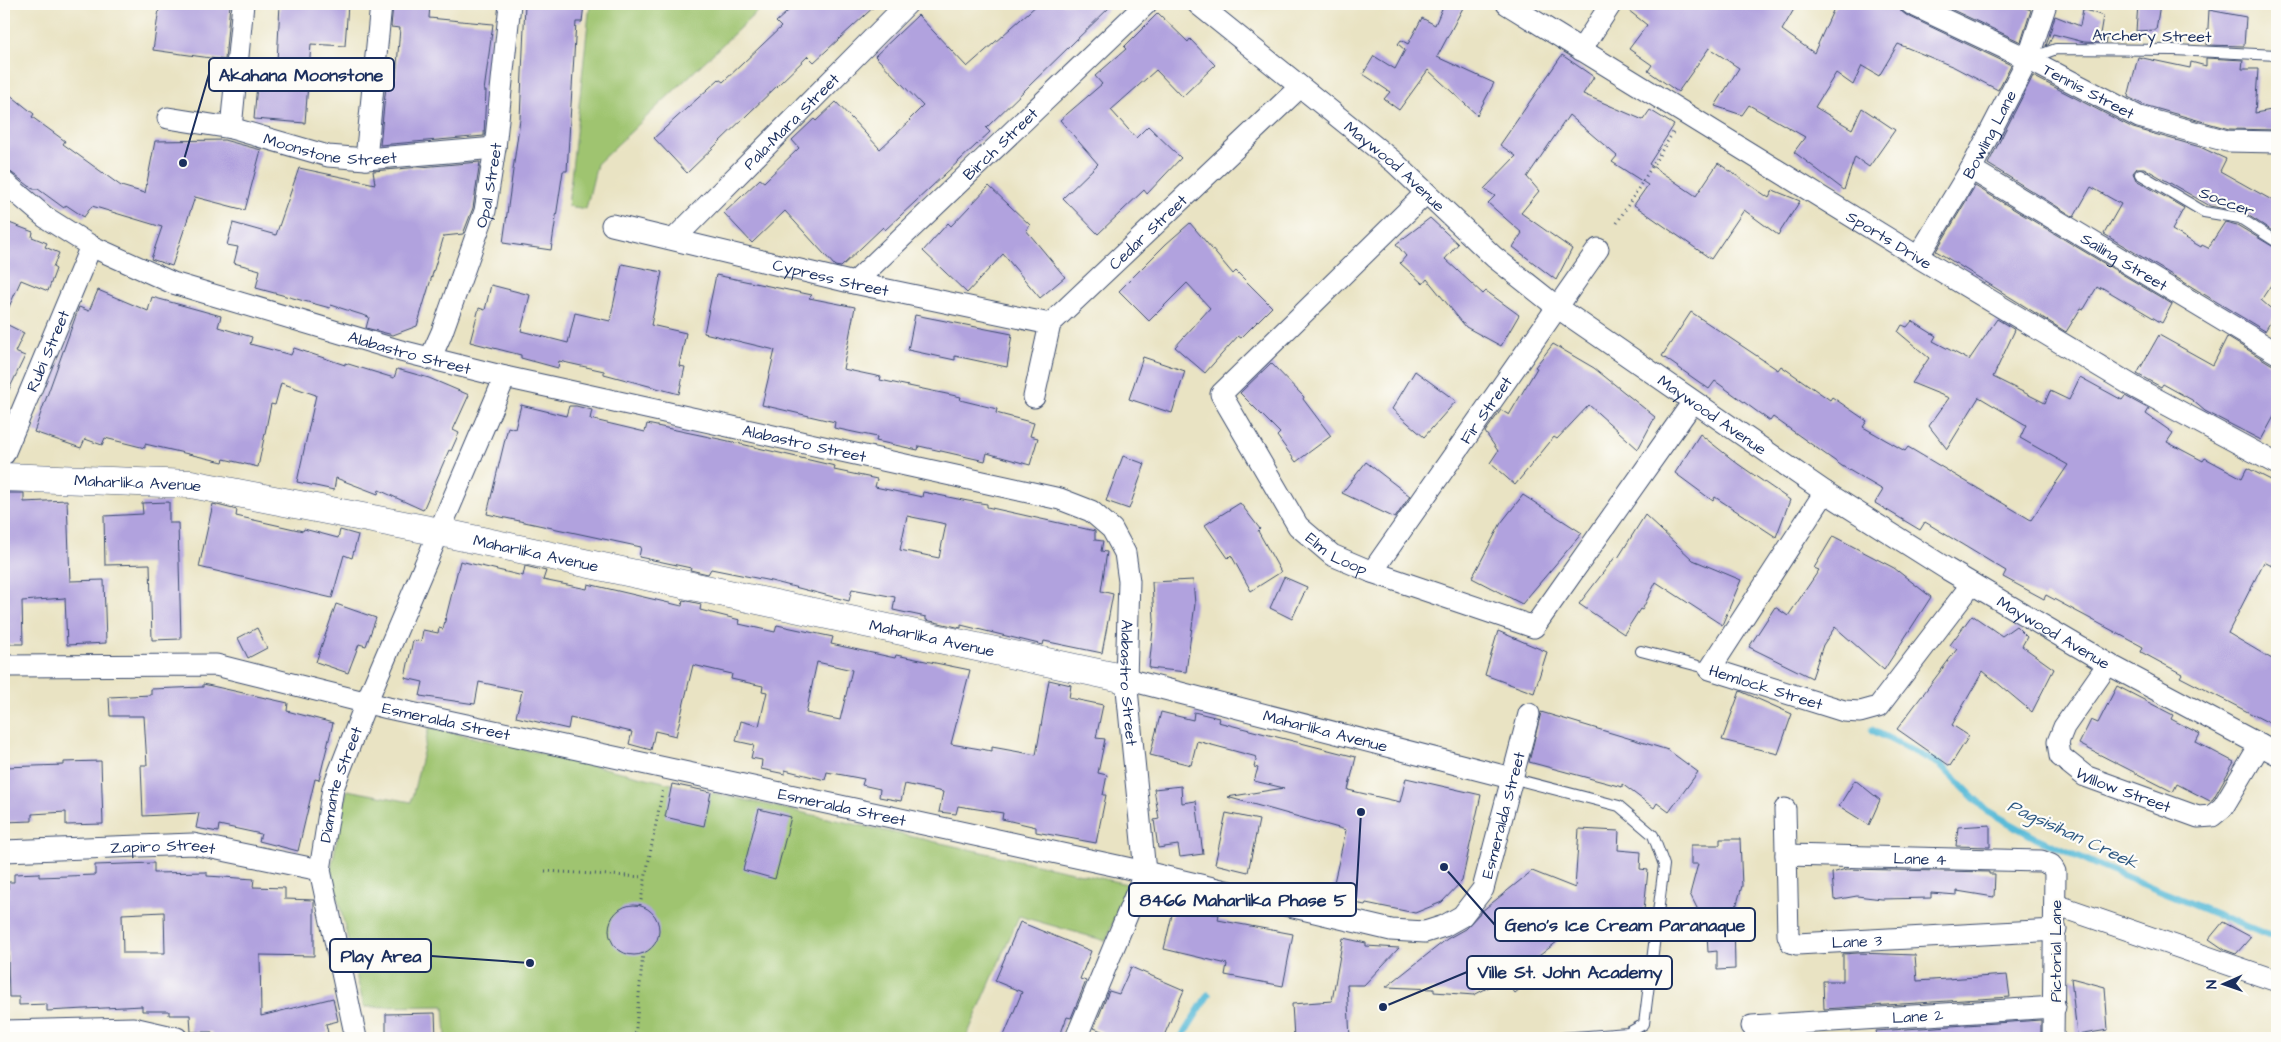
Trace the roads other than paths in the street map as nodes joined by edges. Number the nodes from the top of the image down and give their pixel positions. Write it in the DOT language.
graph roads {
  1 [pos="244,4"];
  2 [pos="381,4"];
  3 [pos="510,4"];
  4 [pos="907,4"];
  5 [pos="1146,4"];
  6 [pos="1198,4"];
  7 [pos="1507,4"];
  8 [pos="1611,4"];
  9 [pos="1911,4"];
  10 [pos="2046,4"];
  11 [pos="1221,12"];
  12 [pos="1580,50"];
  13 [pos="2277,54"];
  14 [pos="2028,60"];
  15 [pos="1300,87"];
  16 [pos="168,118"];
  17 [pos="231,128"];
  18 [pos="2277,142"];
  19 [pos="495,148"];
  20 [pos="366,159"];
  21 [pos="1971,169"];
  22 [pos="2140,174"];
  23 [pos="4,182"];
  24 [pos="1426,193"];
  25 [pos="612,225"];
  26 [pos="674,239"];
  27 [pos="2277,242"];
  28 [pos="91,246"];
  29 [pos="1598,249"];
  30 [pos="1918,257"];
  31 [pos="854,283"];
  32 [pos="1557,307"];
  33 [pos="1050,324"];
  34 [pos="2277,353"];
  35 [pos="430,359"];
  36 [pos="505,377"];
  37 [pos="1034,397"];
  38 [pos="1693,402"];
  39 [pos="4,454"];
  40 [pos="2277,464"];
  41 [pos="4,477"];
  42 [pos="1825,492"];
  43 [pos="440,532"];
  44 [pos="1372,572"];
  45 [pos="1972,584"];
  46 [pos="1641,650"];
  47 [pos="2108,664"];
  48 [pos="4,666"];
  49 [pos="1710,669"];
  50 [pos="1126,679"];
  51 [pos="366,703"];
  52 [pos="1529,714"];
  53 [pos="2269,750"];
  54 [pos="1511,778"];
  55 [pos="1785,809"];
  56 [pos="4,851"];
  57 [pos="1786,855"];
  58 [pos="2051,865"];
  59 [pos="320,870"];
  60 [pos="1145,872"];
  61 [pos="2056,905"];
  62 [pos="2056,930"];
  63 [pos="2277,981"];
  64 [pos="2055,1007"];
  65 [pos="1752,1026"];
  66 [pos="8,1033"];
  67 [pos="177,1038"];
  68 [pos="356,1038"];
  69 [pos="1076,1038"];
  70 [pos="1562,1038"];
  71 [pos="2053,1038"];
  1 -- 17 [label="street"];
  2 -- 20 [label="street"];
  3 -- 19 [label="street, Opal Street"];
  4 -- 26 [label="street, Pala-Mara Street"];
  5 -- 31 [label="street, Birch Street"];
  6 -- 11 [label="street, Maywood Avenue"];
  7 -- 12 [label="street, Sports Drive"];
  8 -- 12 [label="street"];
  9 -- 14 [label="street, Tennis Street"];
  10 -- 14 [label="street, Bowling Lane"];
  11 -- 15 [label="street, Maywood Avenue"];
  12 -- 30 [label="street, Sports Drive"];
  13 -- 14 [label="lane, Archery Street"];
  14 -- 18 [label="street, Tennis Street"];
  14 -- 21 [label="street, Bowling Lane"];
  15 -- 24 [label="street, Maywood Avenue"];
  15 -- 33 [label="street, Cedar Street"];
  16 -- 17 [label="street, Moonstone Street"];
  17 -- 20 [label="street, Moonstone Street"];
  19 -- 20 [label="street, Moonstone Street"];
  19 -- 35 [label="street, Opal Street"];
  21 -- 30 [label="street, Bowling Lane"];
  21 -- 34 [label="street, Sailing Street"];
  22 -- 27 [label="lane, Soccer"];
  23 -- 28 [label="street, Alabastro Street"];
  24 -- 32 [label="street, Maywood Avenue"];
  24 -- 44 [label="street, Elm Loop"];
  25 -- 26 [label="street, Cypress Street"];
  26 -- 31 [label="street, Cypress Street"];
  28 -- 35 [label="street, Alabastro Street"];
  28 -- 39 [label="street, Rubi Street"];
  29 -- 32 [label="street, Fir Street"];
  30 -- 40 [label="street, Sports Drive"];
  31 -- 33 [label="street, Cypress Street"];
  32 -- 38 [label="street, Maywood Avenue"];
  32 -- 44 [label="street, Fir Street"];
  33 -- 37 [label="street"];
  35 -- 36 [label="street, Alabastro Street"];
  36 -- 43 [label="street, Diamante Street"];
  36 -- 50 [label="street, Alabastro Street"];
  38 -- 42 [label="street, Maywood Avenue"];
  38 -- 44 [label="street, Elm Loop"];
  41 -- 43 [label="street, Maharlika Avenue"];
  42 -- 45 [label="street, Maywood Avenue"];
  42 -- 49 [label="street, Hemlock Street"];
  43 -- 50 [label="street, Maharlika Avenue"];
  43 -- 51 [label="street, Diamante Street"];
  45 -- 47 [label="street, Maywood Avenue"];
  45 -- 49 [label="street, Hemlock Street"];
  46 -- 49 [label="lane"];
  47 -- 53 [label="street, Maywood Avenue"];
  47 -- 53 [label="street, Willow Street"];
  48 -- 51 [label="street, Esmeralda Street"];
  50 -- 54 [label="street, Maharlika Avenue"];
  50 -- 60 [label="street, Alabastro Street"];
  51 -- 59 [label="street, Diamante Street"];
  51 -- 60 [label="street, Esmeralda Street"];
  52 -- 54 [label="street, Esmeralda Street"];
  54 -- 60 [label="street, Esmeralda Street"];
  54 -- 70 [label="lane, Maharlika Avenue"];
  55 -- 57 [label="street, Lane 3"];
  56 -- 59 [label="street, Zapiro Street"];
  57 -- 58 [label="street, Lane 4"];
  57 -- 62 [label="street, Lane 3"];
  58 -- 61 [label="street, Pictorial Lane"];
  59 -- 68 [label="street, Diamante Street"];
  60 -- 69 [label="street, Alabastro Street"];
  61 -- 62 [label="street, Pictorial Lane"];
  61 -- 63 [label="street"];
  62 -- 64 [label="street, Pictorial Lane"];
  64 -- 65 [label="street, Lane 2"];
  64 -- 71 [label="street, Pictorial Lane"];
  66 -- 67 [label="street"];
}
